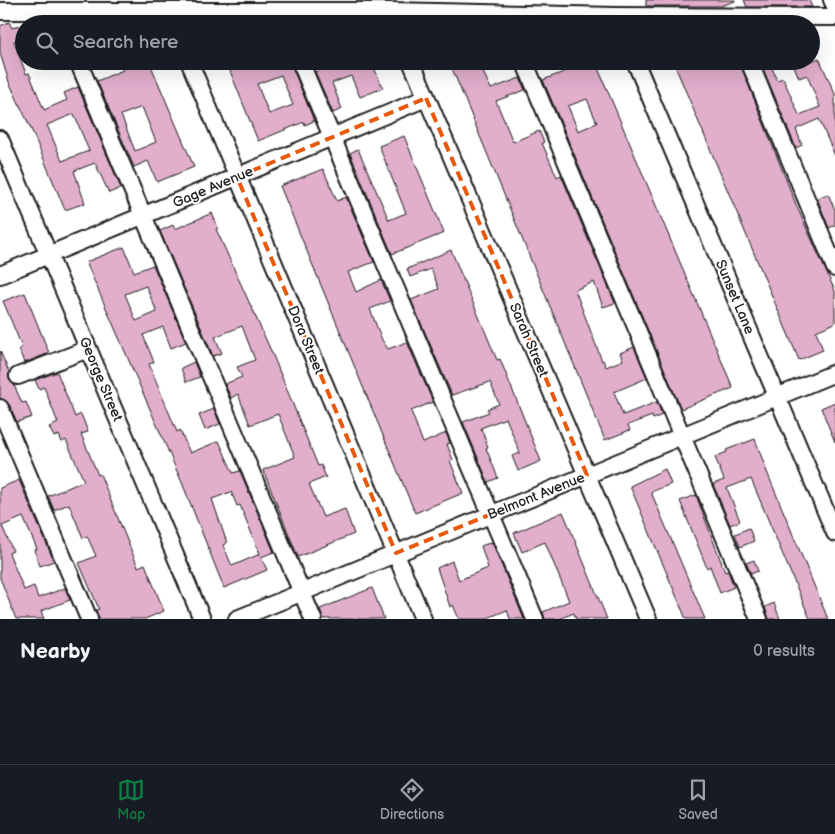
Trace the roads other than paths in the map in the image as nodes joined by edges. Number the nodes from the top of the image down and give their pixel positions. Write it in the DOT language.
graph roads {
  1 [pos="655,0"];
  2 [pos="832,0"];
  3 [pos="835,6"];
  4 [pos="0,11"];
  5 [pos="168,12"];
  6 [pos="390,12"];
  7 [pos="40,15"];
  8 [pos="103,15"];
  9 [pos="225,15"];
  10 [pos="336,15"];
  11 [pos="440,15"];
  12 [pos="662,15"];
  13 [pos="820,17"];
  14 [pos="835,17"];
  15 [pos="82,70"];
  16 [pos="193,70"];
  17 [pos="304,70"];
  18 [pos="415,70"];
  19 [pos="528,70"];
  20 [pos="639,70"];
  21 [pos="753,70"];
  22 [pos="426,98"];
  23 [pos="332,137"];
  24 [pos="0,140"];
  25 [pos="237,177"];
  26 [pos="143,216"];
  27 [pos="48,255"];
  28 [pos="835,268"];
  29 [pos="0,275"];
  30 [pos="88,349"];
  31 [pos="835,373"];
  32 [pos="18,376"];
  33 [pos="777,396"];
  34 [pos="0,408"];
  35 [pos="682,436"];
  36 [pos="587,475"];
  37 [pos="491,514"];
  38 [pos="835,533"];
  39 [pos="396,554"];
  40 [pos="302,592"];
  41 [pos="89,619"];
  42 [pos="202,619"];
  43 [pos="237,619"];
  44 [pos="313,619"];
  45 [pos="423,619"];
  46 [pos="535,619"];
  47 [pos="648,619"];
  48 [pos="759,619"];
  1 -- 12 [label="street"];
  2 -- 3 [label="street"];
  4 -- 7 [label="street"];
  5 -- 8 [label="street"];
  5 -- 9 [label="street"];
  6 -- 10 [label="street"];
  6 -- 11 [label="street"];
  13 -- 14 [label="street"];
  15 -- 26 [label="street"];
  16 -- 25 [label="street, Dora Street"];
  17 -- 23 [label="street"];
  18 -- 22 [label="street, Sarah Street"];
  19 -- 35 [label="street"];
  20 -- 33 [label="street, Sunset Lane"];
  21 -- 28 [label="street"];
  22 -- 23 [label="street, Gage Avenue"];
  22 -- 36 [label="street, Sarah Street"];
  23 -- 25 [label="street, Gage Avenue"];
  23 -- 37 [label="street"];
  24 -- 27 [label="street, George Street"];
  25 -- 26 [label="street, Gage Avenue"];
  25 -- 39 [label="street, Dora Street"];
  26 -- 27 [label="street, Gage Avenue"];
  26 -- 40 [label="street"];
  27 -- 29 [label="street, Gage Avenue"];
  27 -- 30 [label="street, George Street"];
  30 -- 32 [label="street"];
  30 -- 42 [label="street, George Street"];
  31 -- 33 [label="street, Belmont Avenue"];
  33 -- 35 [label="street, Belmont Avenue"];
  33 -- 38 [label="street, Sunset Lane"];
  34 -- 41 [label="street"];
  35 -- 36 [label="street, Belmont Avenue"];
  35 -- 48 [label="street"];
  36 -- 37 [label="street, Belmont Avenue"];
  36 -- 47 [label="street, Sarah Street"];
  37 -- 39 [label="street, Belmont Avenue"];
  37 -- 46 [label="street"];
  39 -- 40 [label="street, Belmont Avenue"];
  39 -- 45 [label="street, Dora Street"];
  40 -- 43 [label="street, Belmont Avenue"];
  40 -- 44 [label="street"];
}
